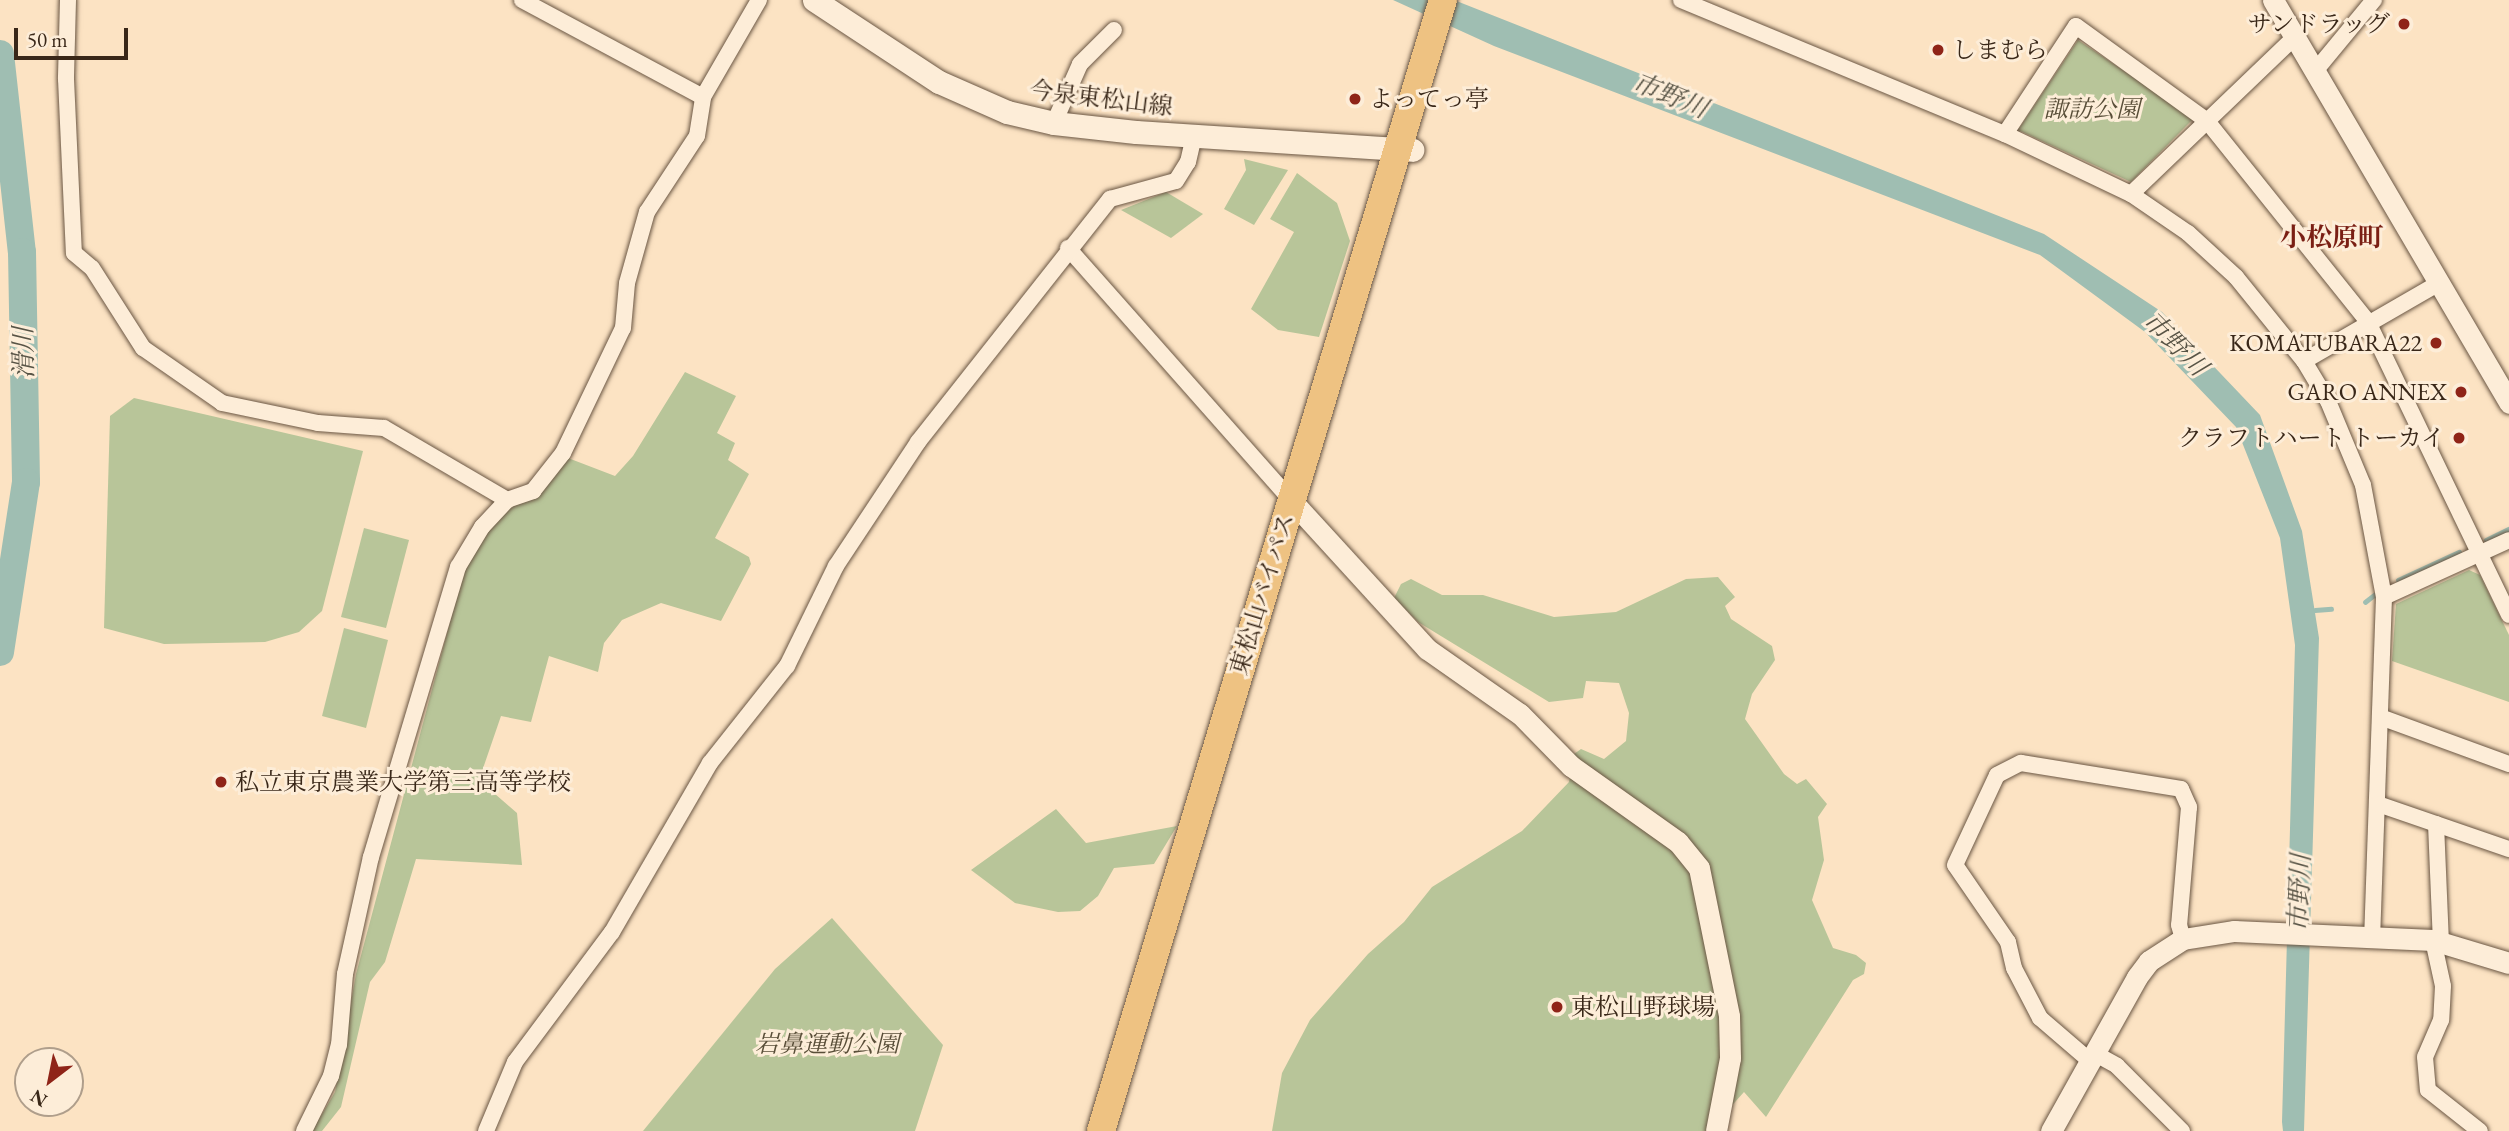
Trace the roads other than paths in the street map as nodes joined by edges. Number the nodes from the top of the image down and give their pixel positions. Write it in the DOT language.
graph roads {
  1 [pos="68,0"];
  2 [pos="522,0"];
  3 [pos="760,0"];
  4 [pos="814,0"];
  5 [pos="1443,0"];
  6 [pos="1458,0"];
  7 [pos="1681,0"];
  8 [pos="2273,0"];
  9 [pos="2374,0"];
  10 [pos="1114,30"];
  11 [pos="2296,36"];
  12 [pos="1432,61"];
  13 [pos="2316,69"];
  14 [pos="703,97"];
  15 [pos="2207,121"];
  16 [pos="1054,123"];
  17 [pos="2005,134"];
  18 [pos="1194,135"];
  19 [pos="1405,148"];
  20 [pos="2131,194"];
  21 [pos="1068,248"];
  22 [pos="2439,282"];
  23 [pos="2368,322"];
  24 [pos="2304,361"];
  25 [pos="2509,403"];
  26 [pos="507,499"];
  27 [pos="1296,506"];
  28 [pos="2509,540"];
  29 [pos="2478,555"];
  30 [pos="2384,597"];
  31 [pos="2509,615"];
  32 [pos="2383,718"];
  33 [pos="2509,764"];
  34 [pos="2378,804"];
  35 [pos="2436,824"];
  36 [pos="2509,849"];
  37 [pos="2372,937"];
  38 [pos="2183,939"];
  39 [pos="2437,941"];
  40 [pos="2509,963"];
  41 [pos="2092,1057"];
  42 [pos="303,1131"];
  43 [pos="485,1131"];
  44 [pos="1101,1131"];
  45 [pos="1117,1131"];
  46 [pos="1716,1131"];
  47 [pos="2052,1131"];
  48 [pos="2182,1131"];
  49 [pos="2480,1131"];
  1 -- 26 [label="street"];
  2 -- 14 [label="street"];
  3 -- 14 [label="street"];
  4 -- 16 [label="main road, 今泉東松山線"];
  5 -- 12 [label="highway"];
  6 -- 12 [label="highway"];
  7 -- 17 [label="street"];
  8 -- 11 [label="street"];
  9 -- 13 [label="street"];
  10 -- 16 [label="street"];
  11 -- 13 [label="street"];
  11 -- 15 [label="street"];
  12 -- 19 [label="highway, 東松山バイパス"];
  13 -- 22 [label="street"];
  14 -- 26 [label="street"];
  15 -- 17 [label="street"];
  15 -- 20 [label="street"];
  15 -- 23 [label="street"];
  16 -- 18 [label="main road, 今泉東松山線"];
  17 -- 20 [label="street"];
  18 -- 19 [label="main road, 今泉東松山線"];
  18 -- 21 [label="street"];
  19 -- 27 [label="highway, 東松山バイパス"];
  20 -- 24 [label="street"];
  21 -- 27 [label="street"];
  21 -- 43 [label="street"];
  22 -- 23 [label="street"];
  22 -- 25 [label="street"];
  23 -- 24 [label="street"];
  23 -- 29 [label="street"];
  24 -- 30 [label="street"];
  26 -- 42 [label="street"];
  27 -- 44 [label="highway, 東松山バイパス"];
  27 -- 45 [label="highway, 東松山バイパス"];
  27 -- 46 [label="street"];
  28 -- 29 [label="street"];
  29 -- 30 [label="street"];
  29 -- 31 [label="street"];
  30 -- 32 [label="street"];
  32 -- 33 [label="street"];
  32 -- 34 [label="street"];
  34 -- 35 [label="street"];
  34 -- 37 [label="street"];
  35 -- 36 [label="street"];
  35 -- 39 [label="street"];
  37 -- 38 [label="street"];
  37 -- 39 [label="street"];
  38 -- 41 [label="street"];
  38 -- 41 [label="street"];
  39 -- 40 [label="street"];
  39 -- 49 [label="street"];
  41 -- 47 [label="street"];
  41 -- 48 [label="street"];
}
